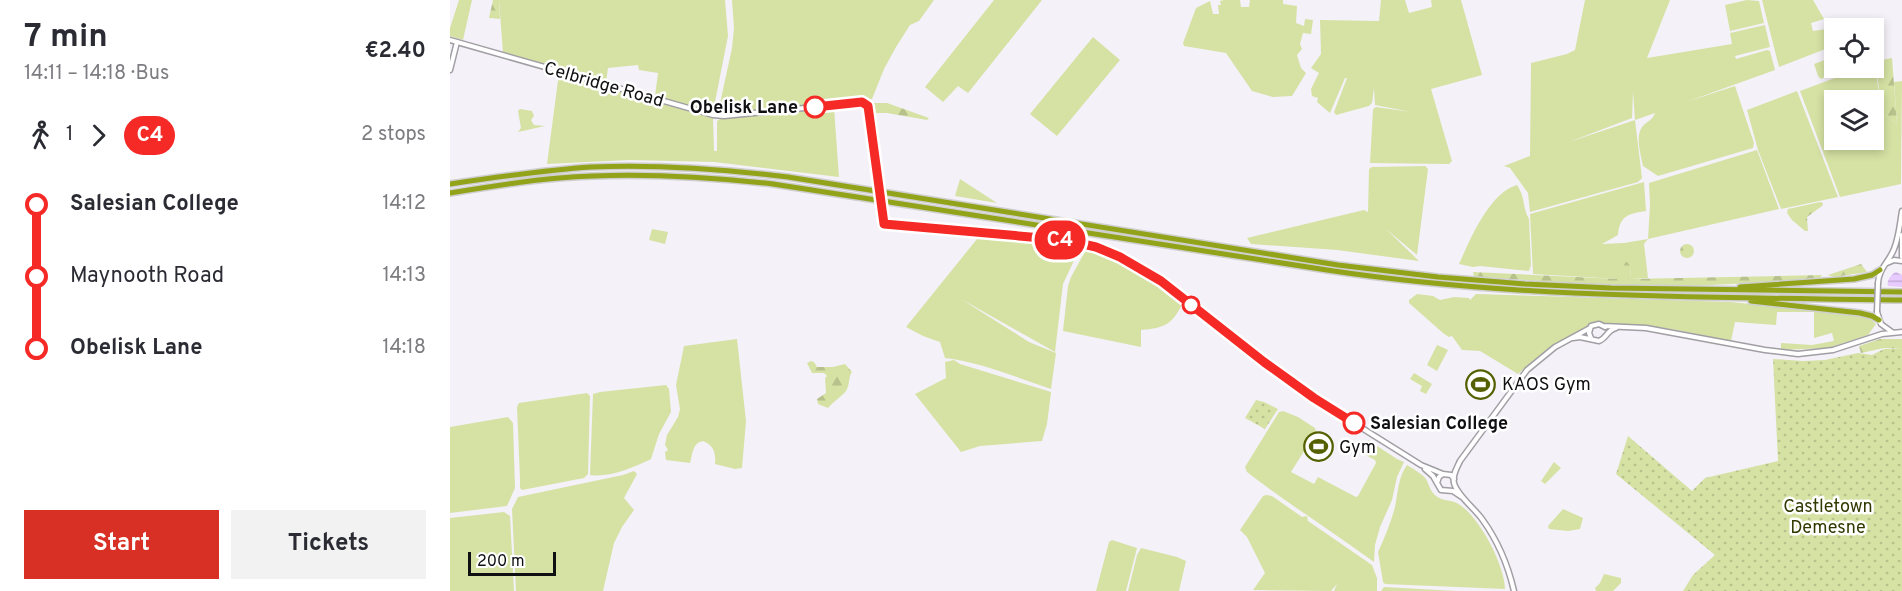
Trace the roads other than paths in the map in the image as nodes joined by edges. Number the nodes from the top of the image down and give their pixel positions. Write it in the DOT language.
graph roads {
  1 [pos="450,40"];
  2 [pos="457,42"];
  3 [pos="450,70"];
  4 [pos="450,184"];
  5 [pos="450,193"];
  6 [pos="1902,211"];
  7 [pos="1902,235"];
  8 [pos="1902,259"];
  9 [pos="1884,265"];
  10 [pos="1880,270"];
  11 [pos="1663,289"];
  12 [pos="1902,292"];
  13 [pos="1662,296"];
  14 [pos="1902,300"];
  15 [pos="1880,322"];
  16 [pos="1604,326"];
  17 [pos="1623,326"];
  18 [pos="1590,328"];
  19 [pos="1892,332"];
  20 [pos="1902,332"];
  21 [pos="1605,337"];
  22 [pos="1870,337"];
  23 [pos="1592,339"];
  24 [pos="1568,340"];
  25 [pos="1460,461"];
  26 [pos="1421,465"];
  27 [pos="1444,473"];
  28 [pos="1454,481"];
  29 [pos="1437,484"];
  30 [pos="1448,491"];
  31 [pos="1471,506"];
  32 [pos="1514,591"];
  1 -- 2 [label="main road, Celbridge Road"];
  2 -- 3 [label="main road"];
  2 -- 26 [label="main road, Celbridge Road, bridge"];
  4 -- 11 [label="highway"];
  5 -- 13 [label="highway"];
  6 -- 9 [label="main road"];
  7 -- 8 [label="main road"];
  8 -- 9 [label="main road"];
  9 -- 10 [label="main road"];
  10 -- 11 [label="highway"];
  10 -- 15 [label="main road, bridge"];
  11 -- 12 [label="highway"];
  13 -- 14 [label="highway"];
  13 -- 15 [label="highway"];
  15 -- 19 [label="main road"];
  15 -- 22 [label="main road"];
  16 -- 17 [label="main road"];
  16 -- 18 [label="main road"];
  16 -- 21 [label="main road"];
  17 -- 21 [label="main road"];
  17 -- 22 [label="main road"];
  18 -- 23 [label="main road"];
  18 -- 24 [label="main road"];
  19 -- 20 [label="main road"];
  19 -- 22 [label="main road"];
  21 -- 23 [label="main road"];
  23 -- 24 [label="main road"];
  24 -- 25 [label="main road"];
  25 -- 27 [label="main road"];
  25 -- 28 [label="main road"];
  26 -- 27 [label="main road"];
  26 -- 29 [label="main road"];
  27 -- 28 [label="main road"];
  27 -- 29 [label="main road"];
  28 -- 30 [label="main road"];
  28 -- 31 [label="main road"];
  29 -- 30 [label="main road"];
  30 -- 31 [label="main road"];
  31 -- 32 [label="main road"];
}
